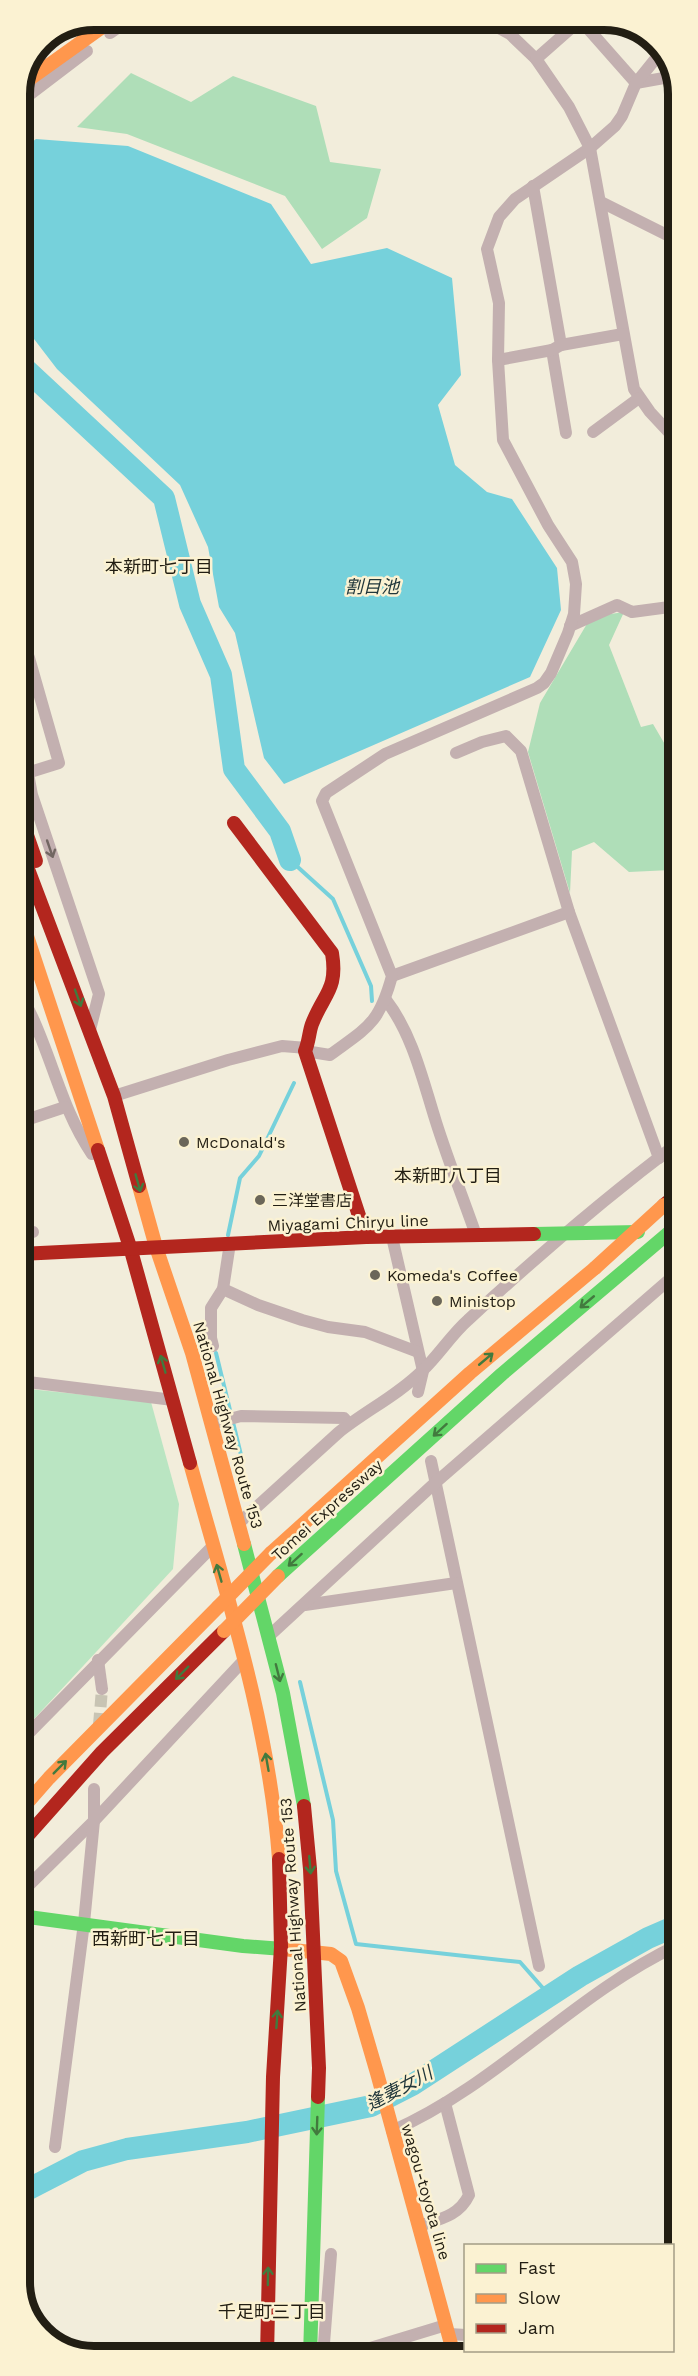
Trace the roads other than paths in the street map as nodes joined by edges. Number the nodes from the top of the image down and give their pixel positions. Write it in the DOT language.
graph roads {
  1 [pos="98,30"];
  2 [pos="116,30"];
  3 [pos="504,30"];
  4 [pos="569,30"];
  5 [pos="589,30"];
  6 [pos="655,57"];
  7 [pos="536,58"];
  8 [pos="32,77"];
  9 [pos="666,78"];
  10 [pos="636,83"];
  11 [pos="30,94"];
  12 [pos="590,148"];
  13 [pos="533,186"];
  14 [pos="601,202"];
  15 [pos="668,236"];
  16 [pos="623,334"];
  17 [pos="557,348"];
  18 [pos="498,360"];
  19 [pos="639,398"];
  20 [pos="668,431"];
  21 [pos="593,432"];
  22 [pos="566,433"];
  23 [pos="668,607"];
  24 [pos="570,626"];
  25 [pos="30,661"];
  26 [pos="456,753"];
  27 [pos="30,772"];
  28 [pos="30,784"];
  29 [pos="234,823"];
  30 [pos="30,845"];
  31 [pos="30,874"];
  32 [pos="569,912"];
  33 [pos="57,943"];
  34 [pos="30,944"];
  35 [pos="30,948"];
  36 [pos="34,955"];
  37 [pos="392,976"];
  38 [pos="386,1000"];
  39 [pos="30,1013"];
  40 [pos="90,1031"];
  41 [pos="306,1050"];
  42 [pos="114,1096"];
  43 [pos="65,1107"];
  44 [pos="30,1119"];
  45 [pos="668,1150"];
  46 [pos="658,1158"];
  47 [pos="105,1172"];
  48 [pos="668,1202"];
  49 [pos="668,1231"];
  50 [pos="30,1232"];
  51 [pos="33,1232"];
  52 [pos="668,1233"];
  53 [pos="565,1235"];
  54 [pos="476,1236"];
  55 [pos="366,1237"];
  56 [pos="392,1237"];
  57 [pos="230,1243"];
  58 [pos="130,1246"];
  59 [pos="156,1247"];
  60 [pos="30,1253"];
  61 [pos="668,1281"];
  62 [pos="223,1289"];
  63 [pos="213,1346"];
  64 [pos="418,1352"];
  65 [pos="423,1371"];
  66 [pos="30,1382"];
  67 [pos="418,1392"];
  68 [pos="173,1400"];
  69 [pos="211,1424"];
  70 [pos="349,1424"];
  71 [pos="431,1461"];
  72 [pos="435,1483"];
  73 [pos="239,1523"];
  74 [pos="212,1547"];
  75 [pos="456,1583"];
  76 [pos="305,1605"];
  77 [pos="268,1636"];
  78 [pos="98,1660"];
  79 [pos="244,1660"];
  80 [pos="102,1689"];
  81 [pos="30,1732"];
  82 [pos="94,1789"];
  83 [pos="30,1800"];
  84 [pos="94,1821"];
  85 [pos="30,1833"];
  86 [pos="30,1884"];
  87 [pos="30,1917"];
  88 [pos="84,1923"];
  89 [pos="281,1947"];
  90 [pos="668,1950"];
  91 [pos="314,1951"];
  92 [pos="539,1966"];
  93 [pos="445,2103"];
  94 [pos="391,2129"];
  95 [pos="55,2147"];
  96 [pos="419,2226"];
  97 [pos="331,2254"];
  98 [pos="447,2329"];
  99 [pos="464,2335"];
  100 [pos="267,2346"];
  101 [pos="310,2346"];
  102 [pos="324,2346"];
  103 [pos="382,2346"];
  104 [pos="452,2346"];
  1 -- 8 [label="main road"];
  2 -- 11 [label="street"];
  3 -- 7 [label="street"];
  4 -- 7 [label="street"];
  5 -- 10 [label="street"];
  6 -- 10 [label="street"];
  7 -- 12 [label="street"];
  9 -- 10 [label="street"];
  10 -- 12 [label="street"];
  12 -- 13 [label="street"];
  12 -- 14 [label="street"];
  13 -- 17 [label="street"];
  13 -- 18 [label="street"];
  14 -- 15 [label="street"];
  14 -- 16 [label="street"];
  16 -- 17 [label="street"];
  16 -- 19 [label="street"];
  17 -- 18 [label="street"];
  17 -- 22 [label="street"];
  18 -- 24 [label="street"];
  19 -- 20 [label="street"];
  19 -- 21 [label="street"];
  23 -- 24 [label="street"];
  24 -- 37 [label="street"];
  25 -- 27 [label="street"];
  26 -- 32 [label="street"];
  28 -- 40 [label="street, one-way"];
  29 -- 41 [label="main road"];
  30 -- 33 [label="main road"];
  31 -- 33 [label="main road, National Highway Route 153"];
  32 -- 37 [label="street"];
  32 -- 46 [label="street"];
  33 -- 40 [label="main road, National Highway Route 153, one-way"];
  34 -- 36 [label="main road, National Highway Route 153"];
  35 -- 36 [label="main road"];
  36 -- 47 [label="main road, National Highway Route 153"];
  37 -- 38 [label="street"];
  38 -- 41 [label="street"];
  38 -- 54 [label="street"];
  39 -- 43 [label="street"];
  40 -- 42 [label="main road, National Highway Route 153"];
  41 -- 42 [label="street"];
  41 -- 55 [label="main road"];
  42 -- 59 [label="main road, National Highway Route 153, one-way"];
  43 -- 44 [label="street"];
  43 -- 47 [label="street"];
  45 -- 46 [label="street"];
  46 -- 53 [label="street"];
  47 -- 58 [label="main road, National Highway Route 153"];
  83 -- 48 [label="main road, Tomei Expressway, one-way, bridge"];
  49 -- 53 [label="main road, Miyagami Chiryu line"];
  50 -- 51 [label="street"];
  52 -- 85 [label="main road, Tomei Expressway, one-way, bridge"];
  53 -- 54 [label="main road, Miyagami Chiryu line"];
  53 -- 65 [label="street"];
  54 -- 56 [label="main road, Miyagami Chiryu line"];
  55 -- 56 [label="main road, Miyagami Chiryu line"];
  55 -- 57 [label="main road, Miyagami Chiryu line"];
  56 -- 64 [label="street"];
  57 -- 59 [label="main road, Miyagami Chiryu line"];
  57 -- 62 [label="street"];
  58 -- 59 [label="main road, Miyagami Chiryu line"];
  58 -- 60 [label="main road, Miyagami Chiryu line"];
  68 -- 58 [label="main road, National Highway Route 153, one-way"];
  59 -- 69 [label="main road, National Highway Route 153"];
  61 -- 72 [label="street"];
  62 -- 63 [label="street"];
  62 -- 64 [label="street"];
  64 -- 65 [label="street"];
  65 -- 67 [label="street"];
  65 -- 70 [label="street"];
  66 -- 68 [label="street"];
  68 -- 74 [label="main road, National Highway Route 153"];
  69 -- 70 [label="street"];
  69 -- 73 [label="main road, National Highway Route 153"];
  70 -- 73 [label="street"];
  71 -- 72 [label="street"];
  72 -- 75 [label="street"];
  72 -- 76 [label="street"];
  73 -- 77 [label="main road, National Highway Route 153"];
  74 -- 78 [label="street"];
  79 -- 74 [label="main road, National Highway Route 153, one-way"];
  75 -- 76 [label="street"];
  75 -- 92 [label="street"];
  76 -- 77 [label="street"];
  77 -- 91 [label="main road, National Highway Route 153, one-way"];
  78 -- 80 [label="street"];
  78 -- 81 [label="street"];
  79 -- 84 [label="street"];
  89 -- 79 [label="main road, National Highway Route 153, one-way"];
  82 -- 84 [label="street"];
  84 -- 86 [label="street"];
  84 -- 88 [label="street"];
  87 -- 88 [label="main road, wagou-toyota line"];
  88 -- 89 [label="main road, wagou-toyota line"];
  88 -- 95 [label="street"];
  89 -- 91 [label="main road, wagou-toyota line"];
  100 -- 89 [label="main road, National Highway Route 153, one-way"];
  90 -- 93 [label="street"];
  91 -- 94 [label="main road, wagou-toyota line"];
  91 -- 101 [label="main road, National Highway Route 153, one-way"];
  93 -- 94 [label="street"];
  93 -- 96 [label="street"];
  94 -- 96 [label="main road, wagou-toyota line"];
  96 -- 98 [label="main road, wagou-toyota line"];
  97 -- 102 [label="street"];
  98 -- 99 [label="street"];
  98 -- 103 [label="street"];
  98 -- 104 [label="main road, wagou-toyota line"];
}
